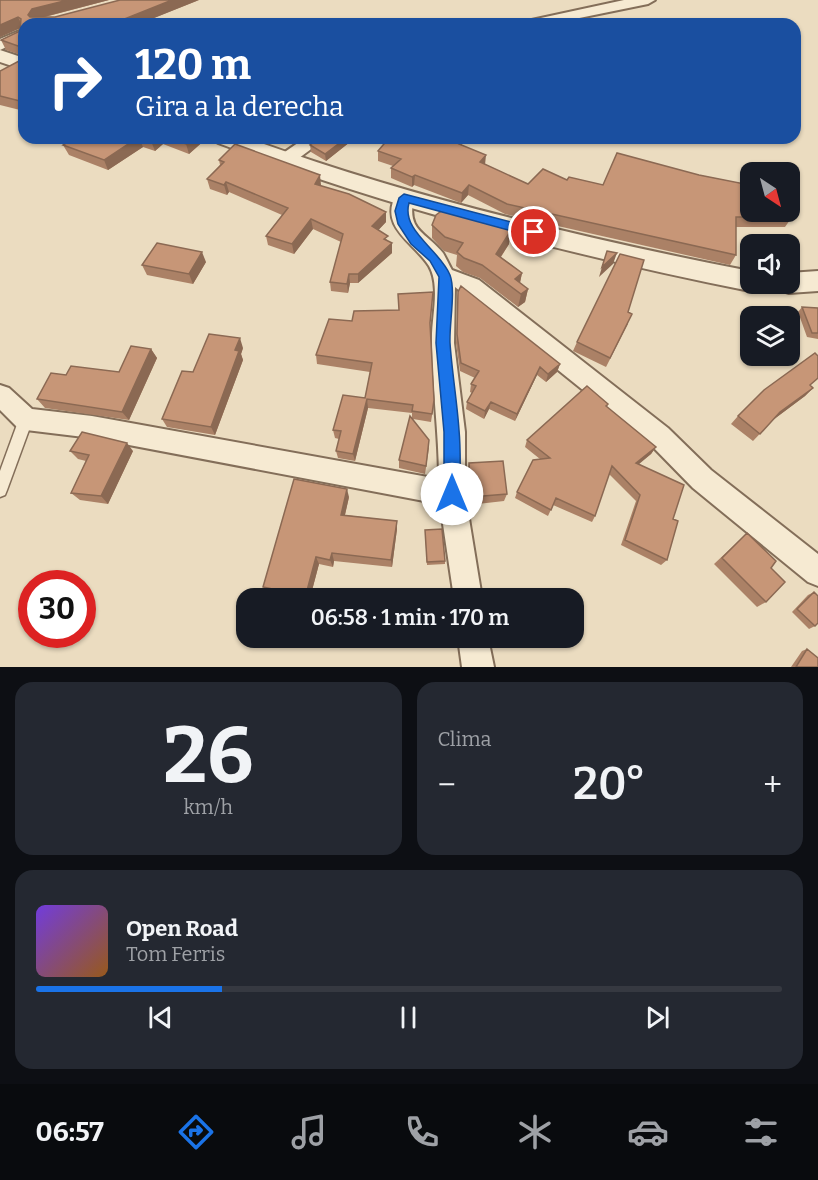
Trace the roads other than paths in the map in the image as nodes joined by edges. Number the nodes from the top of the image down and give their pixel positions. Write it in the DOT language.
graph roads {
  1 [pos="648,0"];
  2 [pos="556,18"];
  3 [pos="18,36"];
  4 [pos="0,45"];
  5 [pos="14,61"];
  6 [pos="0,76"];
  7 [pos="242,144"];
  8 [pos="308,144"];
  9 [pos="285,160"];
  10 [pos="404,198"];
  11 [pos="445,277"];
  12 [pos="740,279"];
  13 [pos="818,280"];
  14 [pos="800,282"];
  15 [pos="0,395"];
  16 [pos="26,419"];
  17 [pos="0,490"];
  18 [pos="452,494"];
  19 [pos="818,572"];
  20 [pos="466,588"];
  21 [pos="475,648"];
  22 [pos="478,667"];
  1 -- 2 [label="street"];
  3 -- 4 [label="street"];
  5 -- 6 [label="street"];
  7 -- 9 [label="street"];
  8 -- 9 [label="street"];
  9 -- 10 [label="street"];
  10 -- 11 [label="street"];
  10 -- 12 [label="street"];
  11 -- 18 [label="street"];
  11 -- 19 [label="street"];
  13 -- 14 [label="street"];
  15 -- 16 [label="street"];
  16 -- 17 [label="lane"];
  16 -- 18 [label="street"];
  18 -- 20 [label="street"];
  21 -- 22 [label="street"];
}
